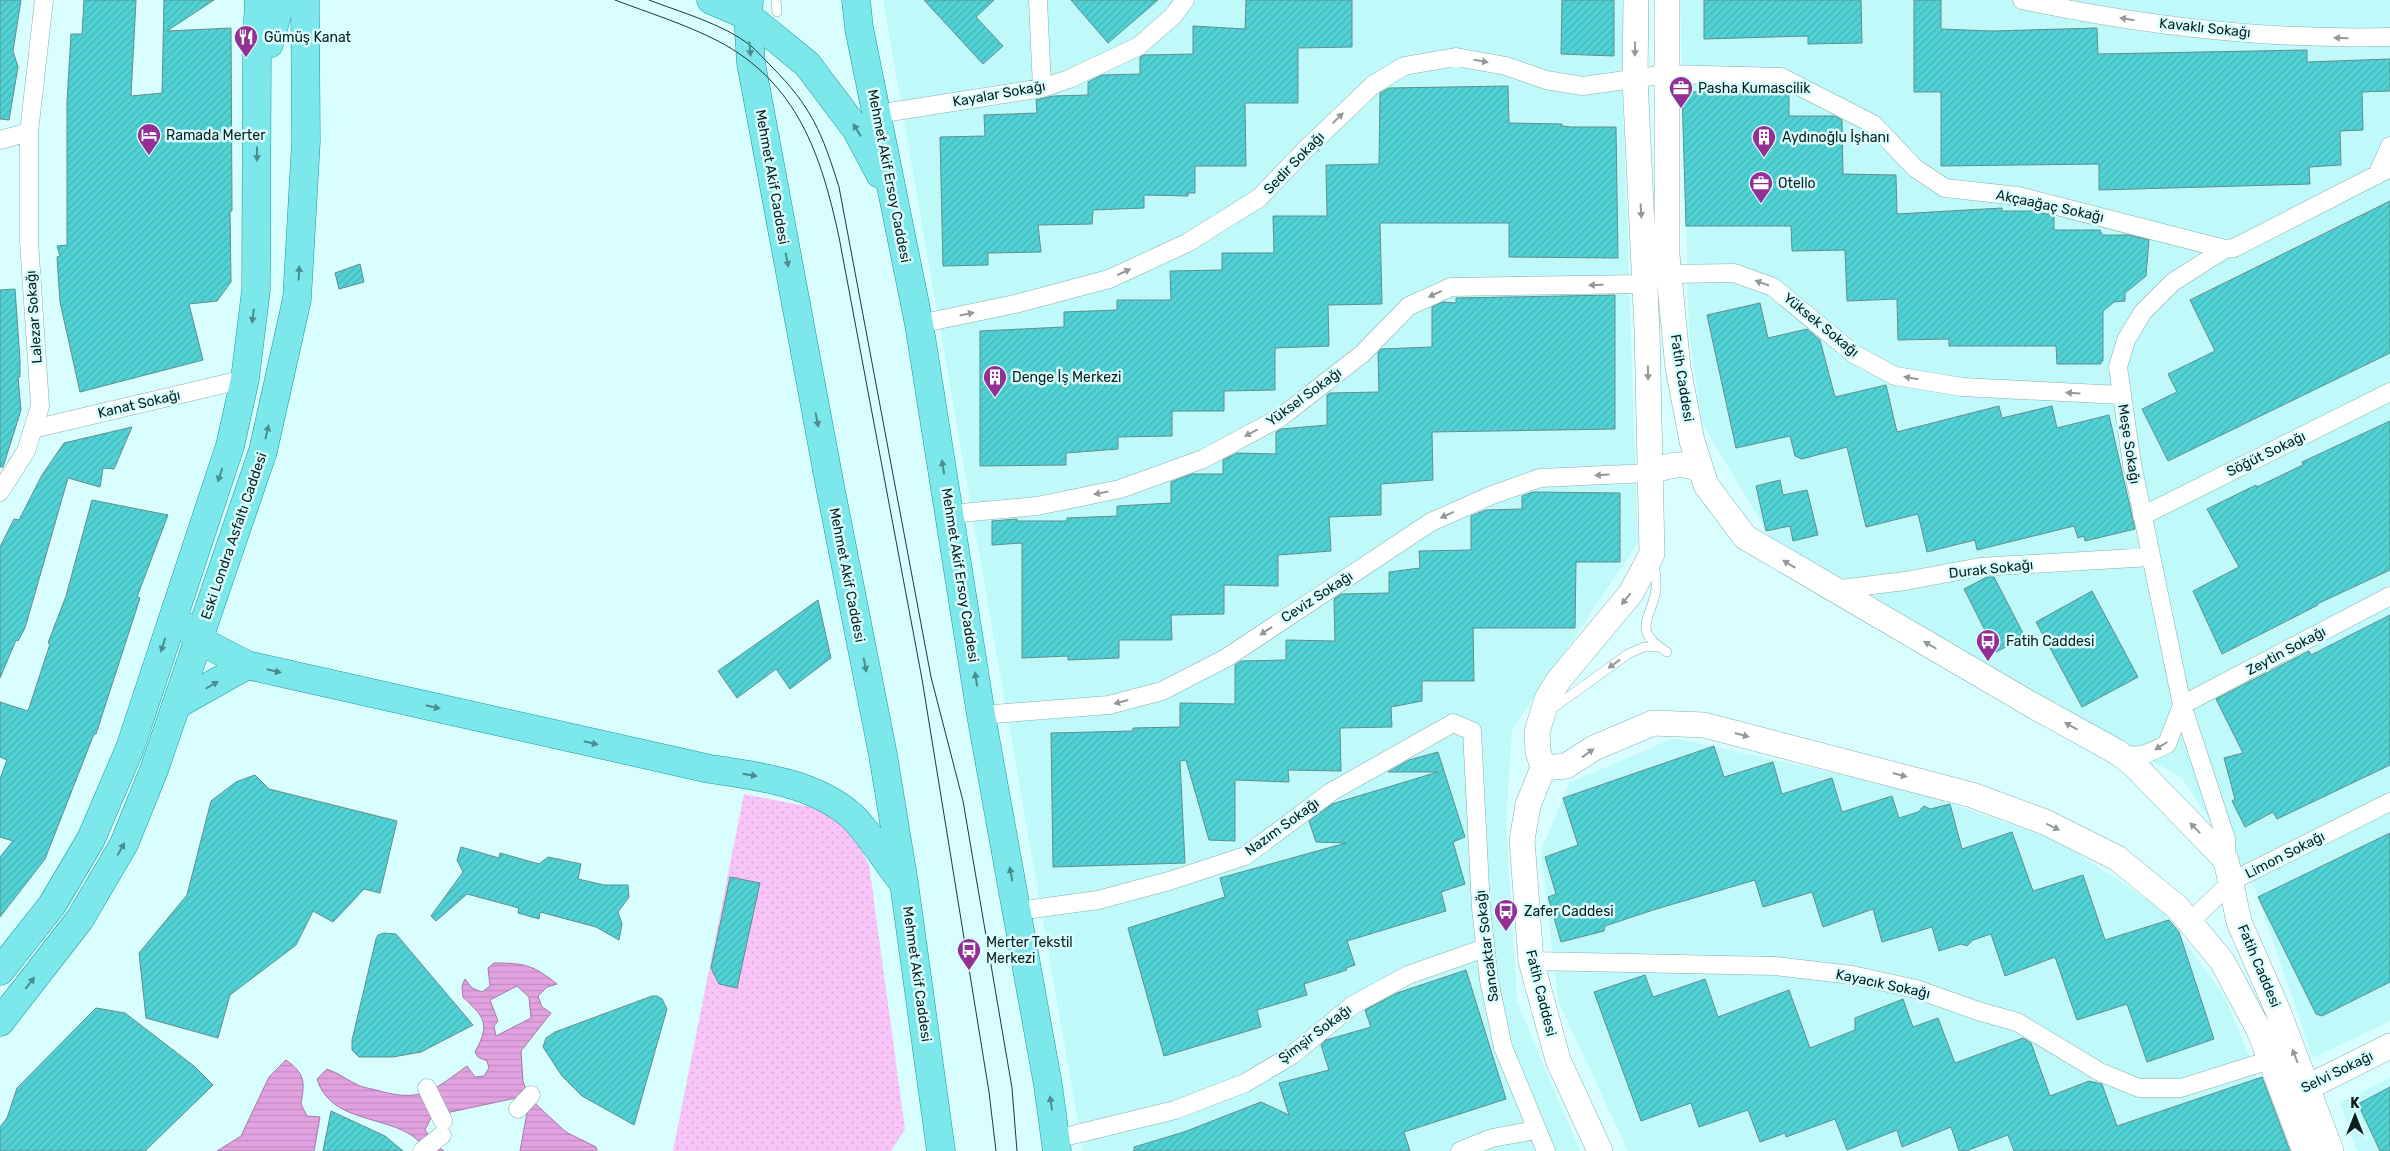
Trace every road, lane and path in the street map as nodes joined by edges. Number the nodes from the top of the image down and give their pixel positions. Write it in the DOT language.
graph roads {
  1 [pos="44,0"];
  2 [pos="260,0"];
  3 [pos="281,0"];
  4 [pos="305,0"];
  5 [pos="711,0"];
  6 [pos="776,0"];
  7 [pos="856,0"];
  8 [pos="1038,0"];
  9 [pos="1185,0"];
  10 [pos="1636,0"];
  11 [pos="1667,0"];
  12 [pos="2022,0"];
  13 [pos="748,8"];
  14 [pos="777,12"];
  15 [pos="2390,37"];
  16 [pos="1667,74"];
  17 [pos="1635,80"];
  18 [pos="1042,88"];
  19 [pos="257,111"];
  20 [pos="877,114"];
  21 [pos="29,132"];
  22 [pos="0,140"];
  23 [pos="2390,146"];
  24 [pos="2383,172"];
  25 [pos="895,205"];
  26 [pos="2225,249"];
  27 [pos="1668,274"];
  28 [pos="1645,284"];
  29 [pos="919,324"];
  30 [pos="245,379"];
  31 [pos="2390,392"];
  32 [pos="2122,395"];
  33 [pos="33,429"];
  34 [pos="1701,471"];
  35 [pos="1650,473"];
  36 [pos="0,492"];
  37 [pos="950,514"];
  38 [pos="2142,516"];
  39 [pos="1652,554"];
  40 [pos="2151,558"];
  41 [pos="1833,590"];
  42 [pos="2390,596"];
  43 [pos="174,613"];
  44 [pos="199,640"];
  45 [pos="1658,647"];
  46 [pos="1667,652"];
  47 [pos="247,665"];
  48 [pos="176,705"];
  49 [pos="2182,705"];
  50 [pos="981,715"];
  51 [pos="1542,717"];
  52 [pos="1472,731"];
  53 [pos="2117,752"];
  54 [pos="1543,768"];
  55 [pos="2390,802"];
  56 [pos="2229,870"];
  57 [pos="904,883"];
  58 [pos="1018,911"];
  59 [pos="2190,922"];
  60 [pos="1485,948"];
  61 [pos="5,957"];
  62 [pos="1531,961"];
  63 [pos="0,1022"];
  64 [pos="2390,1046"];
  65 [pos="2270,1060"];
  66 [pos="2307,1087"];
  67 [pos="427,1088"];
  68 [pos="530,1095"];
  69 [pos="2285,1098"];
  70 [pos="518,1109"];
  71 [pos="1536,1130"];
  72 [pos="1056,1145"];
  73 [pos="422,1151"];
  74 [pos="941,1151"];
  75 [pos="1460,1151"];
  76 [pos="1546,1151"];
  77 [pos="1600,1151"];
  78 [pos="2305,1151"];
  79 [pos="2331,1151"];
  1 -- 21 [label="street, Lalezar Sokağı"];
  2 -- 19 [label="main road"];
  3 -- 19 [label="main road"];
  44 -- 4 [label="main road, Eski Londra Asfaltı Caddesi, one-way"];
  5 -- 13 [label="main road"];
  6 -- 14 [label="lane"];
  7 -- 20 [label="main road, Mehmet Akif Ersoy Caddesi"];
  8 -- 18 [label="street"];
  9 -- 18 [label="street, Kayalar Sokağı"];
  10 -- 17 [label="main road, Fatih Caddesi, one-way"];
  11 -- 16 [label="main road, Fatih Caddesi"];
  15 -- 12 [label="street, Kavaklı Sokağı, one-way"];
  25 -- 13 [label="main road, one-way"];
  13 -- 57 [label="main road, Mehmet Akif Caddesi, one-way"];
  16 -- 17 [label="street, Sedir Sokağı"];
  16 -- 26 [label="street, Akçaağaç Sokağı"];
  16 -- 27 [label="main road, Fatih Caddesi"];
  17 -- 28 [label="main road, Fatih Caddesi, one-way"];
  29 -- 17 [label="street, Sedir Sokağı, one-way"];
  18 -- 20 [label="street, Kayalar Sokağı"];
  19 -- 30 [label="main road, one-way"];
  20 -- 25 [label="main road, Mehmet Akif Ersoy Caddesi"];
  21 -- 22 [label="street"];
  21 -- 33 [label="street, Lalezar Sokağı"];
  23 -- 24 [label="street"];
  24 -- 26 [label="street, Meşe Sokağı"];
  25 -- 29 [label="main road, Mehmet Akif Ersoy Caddesi"];
  26 -- 32 [label="street, Meşe Sokağı"];
  32 -- 27 [label="street, Yüksek Sokağı, one-way"];
  27 -- 34 [label="main road, Fatih Caddesi"];
  28 -- 35 [label="main road, Fatih Caddesi, one-way"];
  28 -- 37 [label="street, Yüksel Sokağı, one-way"];
  37 -- 29 [label="main road, Mehmet Akif Ersoy Caddesi, one-way"];
  30 -- 33 [label="street, Kanat Sokağı"];
  30 -- 43 [label="main road, one-way"];
  31 -- 38 [label="street, Söğüt Sokağı"];
  32 -- 38 [label="street, Meşe Sokağı"];
  33 -- 36 [label="street, Lalezar Sokağı"];
  34 -- 35 [label="main road"];
  41 -- 34 [label="main road, Fatih Caddesi, one-way"];
  35 -- 39 [label="main road, Fatih Caddesi"];
  35 -- 50 [label="street, Ceviz Sokağı, one-way"];
  50 -- 37 [label="main road, Mehmet Akif Ersoy Caddesi, one-way"];
  38 -- 40 [label="street, Meşe Sokağı"];
  39 -- 45 [label="lane"];
  39 -- 51 [label="main road, Fatih Caddesi, one-way"];
  40 -- 41 [label="street, Durak Sokağı"];
  40 -- 49 [label="street, Meşe Sokağı"];
  53 -- 41 [label="main road, Fatih Caddesi, one-way"];
  42 -- 49 [label="street, Zeytin Sokağı"];
  43 -- 44 [label="main road"];
  43 -- 61 [label="main road, one-way"];
  44 -- 47 [label="main road"];
  44 -- 48 [label="main road, Eski Londra Asfaltı Caddesi"];
  45 -- 46 [label="lane"];
  45 -- 51 [label="lane, one-way"];
  48 -- 47 [label="main road, one-way"];
  47 -- 57 [label="main road, one-way"];
  63 -- 48 [label="main road, Eski Londra Asfaltı Caddesi, one-way"];
  49 -- 53 [label="street, one-way"];
  49 -- 56 [label="street, Meşe Sokağı"];
  58 -- 50 [label="main road, Mehmet Akif Ersoy Caddesi, one-way"];
  51 -- 54 [label="main road, Fatih Caddesi"];
  52 -- 58 [label="street, Nazım Sokağı"];
  52 -- 60 [label="street, Sancaktar Sokağı"];
  56 -- 53 [label="main road, Fatih Caddesi, one-way"];
  54 -- 59 [label="main road, Fatih Caddesi, one-way"];
  54 -- 62 [label="main road, Fatih Caddesi"];
  55 -- 56 [label="street, Limon Sokağı"];
  56 -- 59 [label="street, Limon Sokağı"];
  66 -- 56 [label="main road, Fatih Caddesi, one-way"];
  57 -- 74 [label="main road, Mehmet Akif Caddesi"];
  72 -- 58 [label="main road, Mehmet Akif Ersoy Caddesi, one-way"];
  59 -- 65 [label="main road, Fatih Caddesi"];
  60 -- 71 [label="street, Sancaktar Sokağı"];
  60 -- 72 [label="street, Şimşir Sokağı"];
  62 -- 65 [label="street, Kayacık Sokağı"];
  62 -- 77 [label="main road, Fatih Caddesi"];
  64 -- 66 [label="main road, Selvi Sokağı"];
  65 -- 69 [label="main road, Fatih Caddesi"];
  66 -- 69 [label="main road, Selvi Sokağı"];
  66 -- 79 [label="main road, Fatih Caddesi"];
  67 -- 73 [label="street"];
  68 -- 70 [label="street"];
  69 -- 78 [label="main road, Fatih Caddesi"];
  71 -- 75 [label="street"];
  71 -- 76 [label="street, Sancaktar Sokağı"];
}
